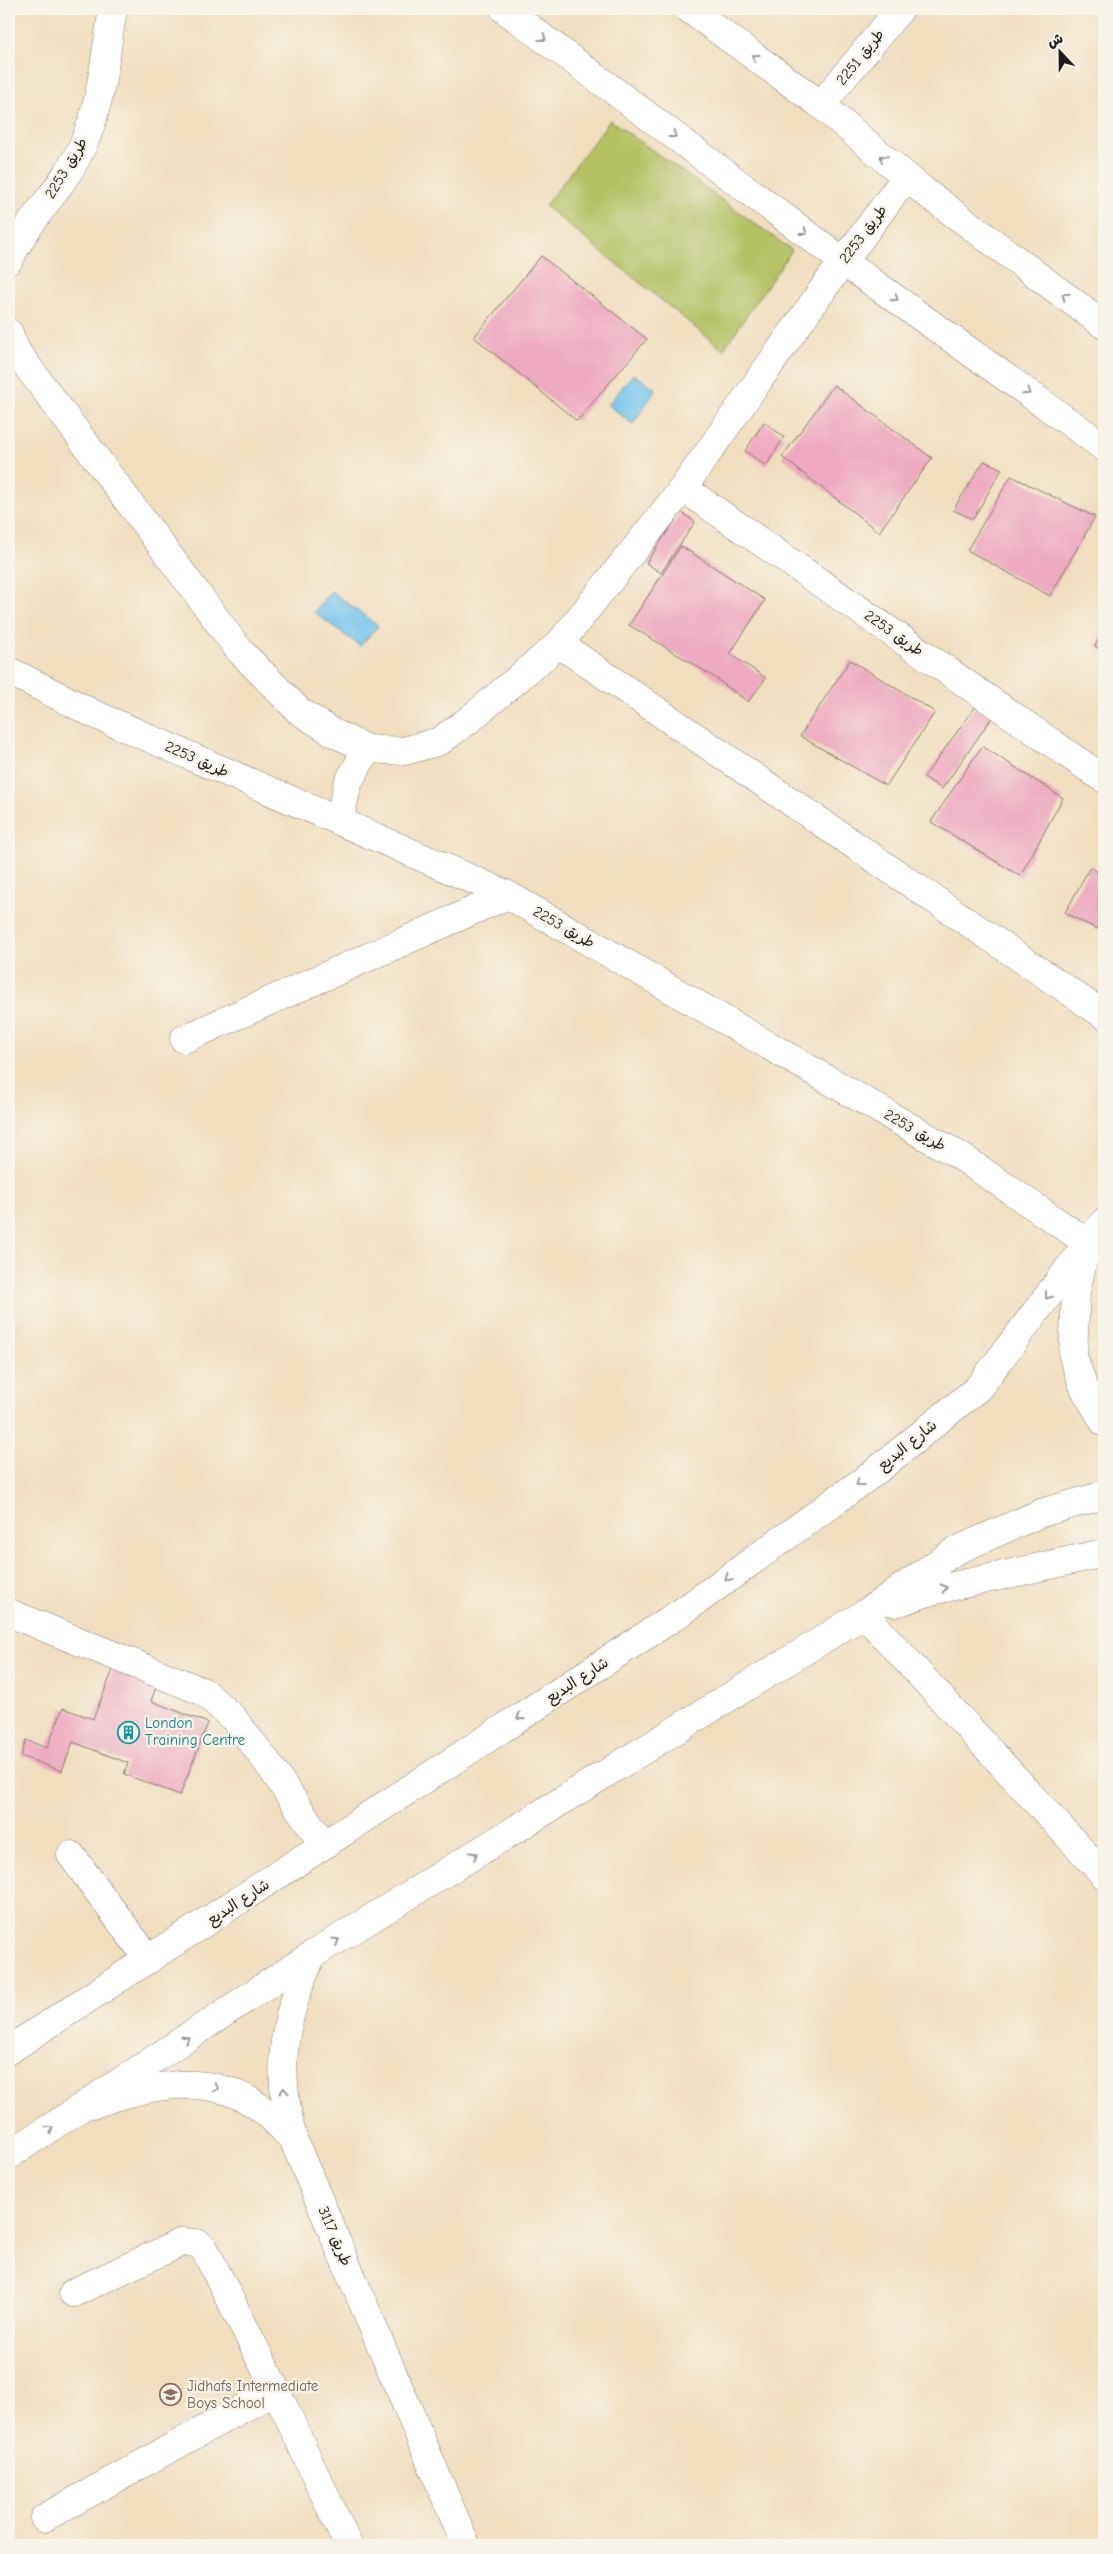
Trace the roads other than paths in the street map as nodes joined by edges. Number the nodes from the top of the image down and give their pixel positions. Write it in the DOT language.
graph roads {
  1 [pos="113,9"];
  2 [pos="504,9"];
  3 [pos="690,9"];
  4 [pos="900,9"];
  5 [pos="821,106"];
  6 [pos="906,177"];
  7 [pos="9,260"];
  8 [pos="843,261"];
  9 [pos="1104,325"];
  10 [pos="9,333"];
  11 [pos="1104,447"];
  12 [pos="683,488"];
  13 [pos="558,644"];
  14 [pos="9,671"];
  15 [pos="368,749"];
  16 [pos="1104,779"];
  17 [pos="339,821"];
  18 [pos="508,895"];
  19 [pos="1104,1015"];
  20 [pos="184,1040"];
  21 [pos="1096,1233"];
  22 [pos="1104,1422"];
  23 [pos="1104,1496"];
  24 [pos="1104,1553"];
  25 [pos="9,1613"];
  26 [pos="864,1614"];
  27 [pos="324,1845"];
  28 [pos="71,1855"];
  29 [pos="1104,1875"];
  30 [pos="312,1955"];
  31 [pos="149,1960"];
  32 [pos="9,2050"];
  33 [pos="84,2107"];
  34 [pos="293,2139"];
  35 [pos="9,2155"];
  36 [pos="73,2293"];
  37 [pos="276,2390"];
  38 [pos="44,2518"];
  39 [pos="348,2545"];
  40 [pos="466,2545"];
  1 -- 7 [label="street, طريق 2253"];
  2 -- 8 [label="street, one-way"];
  5 -- 3 [label="street, one-way"];
  4 -- 5 [label="street, طريق 2251"];
  6 -- 5 [label="street, one-way"];
  6 -- 8 [label="street, طريق 2253"];
  9 -- 6 [label="street, one-way"];
  8 -- 11 [label="street, one-way"];
  8 -- 12 [label="street, طريق 2253"];
  10 -- 15 [label="street, طريق 2253"];
  12 -- 13 [label="street, طريق 2253"];
  12 -- 16 [label="street, طريق 2253"];
  13 -- 15 [label="street, طريق 2253"];
  13 -- 19 [label="street"];
  14 -- 17 [label="street, طريق 2253"];
  15 -- 17 [label="street"];
  17 -- 18 [label="street, طريق 2253"];
  18 -- 20 [label="street"];
  18 -- 21 [label="street, طريق 2253"];
  21 -- 22 [label="street"];
  21 -- 27 [label="street, شارع البديع, one-way"];
  23 -- 26 [label="street"];
  26 -- 24 [label="street, one-way"];
  25 -- 27 [label="street"];
  26 -- 29 [label="street"];
  30 -- 26 [label="street, one-way"];
  27 -- 31 [label="street, شارع البديع"];
  28 -- 31 [label="street"];
  33 -- 30 [label="street, one-way"];
  34 -- 30 [label="street, one-way"];
  31 -- 32 [label="street, شارع البديع"];
  33 -- 34 [label="street, طريق 3117, one-way"];
  35 -- 33 [label="street, one-way"];
  34 -- 40 [label="street, طريق 3117"];
  36 -- 37 [label="street"];
  37 -- 38 [label="street"];
  37 -- 39 [label="street"];
}
